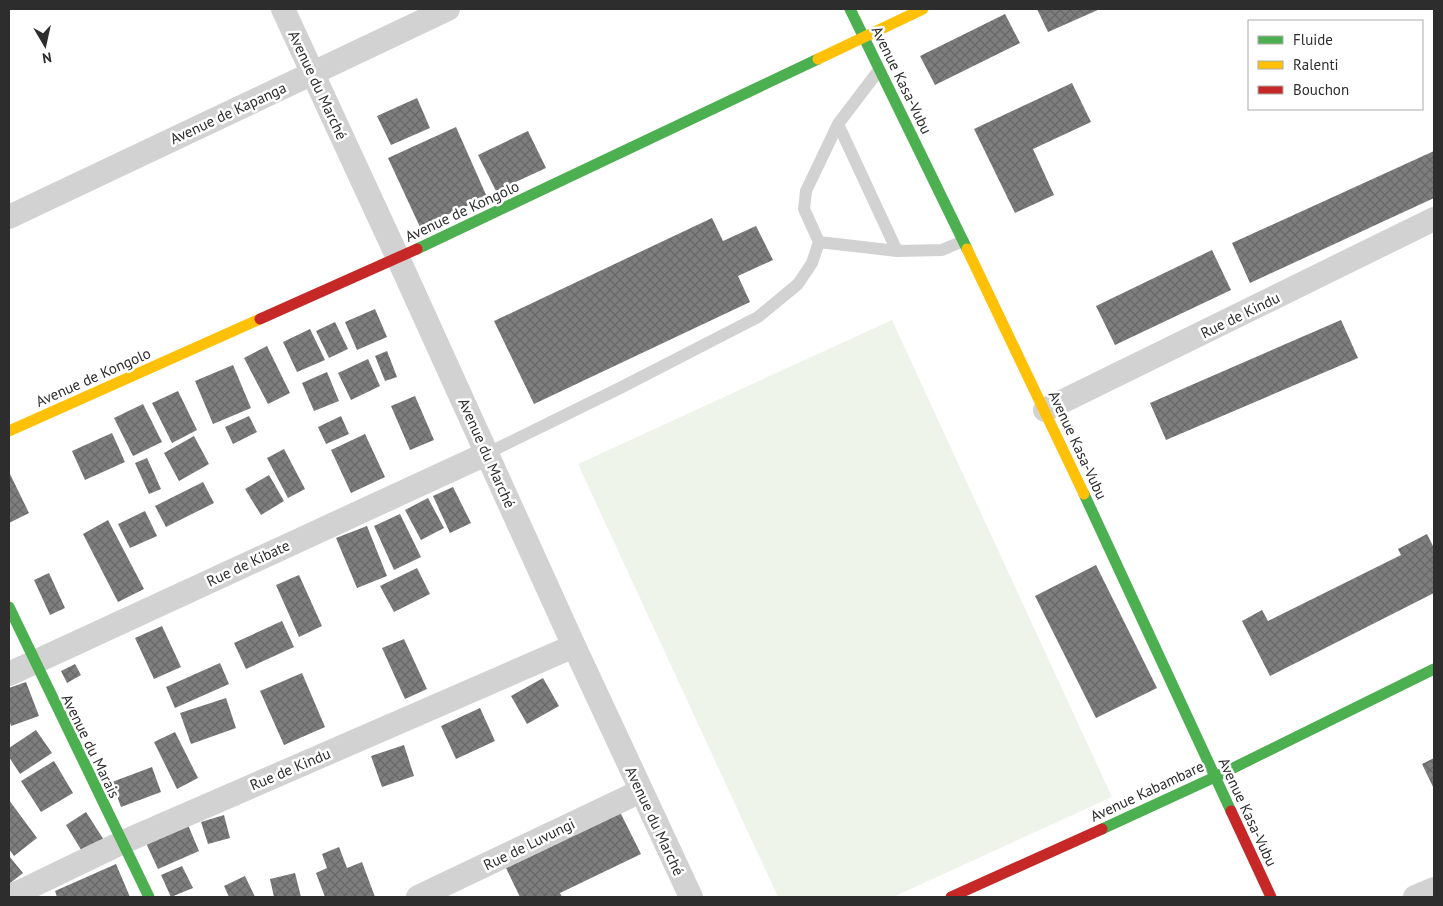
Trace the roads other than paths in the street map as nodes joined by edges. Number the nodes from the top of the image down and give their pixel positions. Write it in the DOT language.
graph roads {
  1 [pos="283,9"];
  2 [pos="448,9"];
  3 [pos="850,9"];
  4 [pos="923,9"];
  5 [pos="864,37"];
  6 [pos="880,69"];
  7 [pos="314,73"];
  8 [pos="838,124"];
  9 [pos="9,217"];
  10 [pos="1434,219"];
  11 [pos="963,240"];
  12 [pos="819,242"];
  13 [pos="898,250"];
  14 [pos="398,258"];
  15 [pos="1045,410"];
  16 [pos="9,431"];
  17 [pos="488,453"];
  18 [pos="9,608"];
  19 [pos="574,646"];
  20 [pos="34,662"];
  21 [pos="1434,669"];
  22 [pos="9,674"];
  23 [pos="1214,777"];
  24 [pos="641,791"];
  25 [pos="121,843"];
  26 [pos="1434,888"];
  27 [pos="967,894"];
  28 [pos="9,897"];
  29 [pos="149,897"];
  30 [pos="418,897"];
  31 [pos="691,897"];
  32 [pos="951,897"];
  33 [pos="1272,897"];
  34 [pos="1415,897"];
  1 -- 7 [label="street, Avenue du Marché"];
  2 -- 7 [label="street, Avenue de Kapanga"];
  3 -- 5 [label="main road, Avenue Kasa-Vubu"];
  4 -- 5 [label="main road, Avenue de Kongolo"];
  5 -- 6 [label="main road, Avenue Kasa-Vubu"];
  5 -- 14 [label="main road, Avenue de Kongolo"];
  6 -- 8 [label="lane"];
  6 -- 11 [label="main road, Avenue Kasa-Vubu"];
  7 -- 9 [label="street, Avenue de Kapanga"];
  7 -- 14 [label="street, Avenue du Marché"];
  8 -- 12 [label="lane"];
  8 -- 13 [label="lane"];
  10 -- 15 [label="street, Rue de Kindu"];
  11 -- 13 [label="lane"];
  11 -- 15 [label="main road, Avenue Kasa-Vubu"];
  12 -- 13 [label="lane"];
  12 -- 17 [label="lane"];
  14 -- 16 [label="main road, Avenue de Kongolo"];
  14 -- 17 [label="street, Avenue du Marché"];
  15 -- 23 [label="main road, Avenue Kasa-Vubu"];
  17 -- 19 [label="street, Avenue du Marché"];
  17 -- 20 [label="street, Rue de Kibate"];
  18 -- 20 [label="main road, Avenue du Marais"];
  19 -- 24 [label="street, Avenue du Marché"];
  19 -- 25 [label="street, Rue de Kindu"];
  20 -- 22 [label="street, Rue de Kibate"];
  20 -- 25 [label="main road, Avenue du Marais"];
  21 -- 23 [label="main road, Avenue Kabambare"];
  23 -- 27 [label="main road, Avenue Kabambare"];
  23 -- 33 [label="main road, Avenue Kasa-Vubu"];
  24 -- 30 [label="street, Rue de Luvungi"];
  24 -- 31 [label="street, Avenue du Marché"];
  25 -- 28 [label="street, Rue de Kindu"];
  25 -- 29 [label="main road, Avenue du Marais"];
  26 -- 34 [label="street"];
  27 -- 32 [label="main road, Avenue Kabambare"];
}
